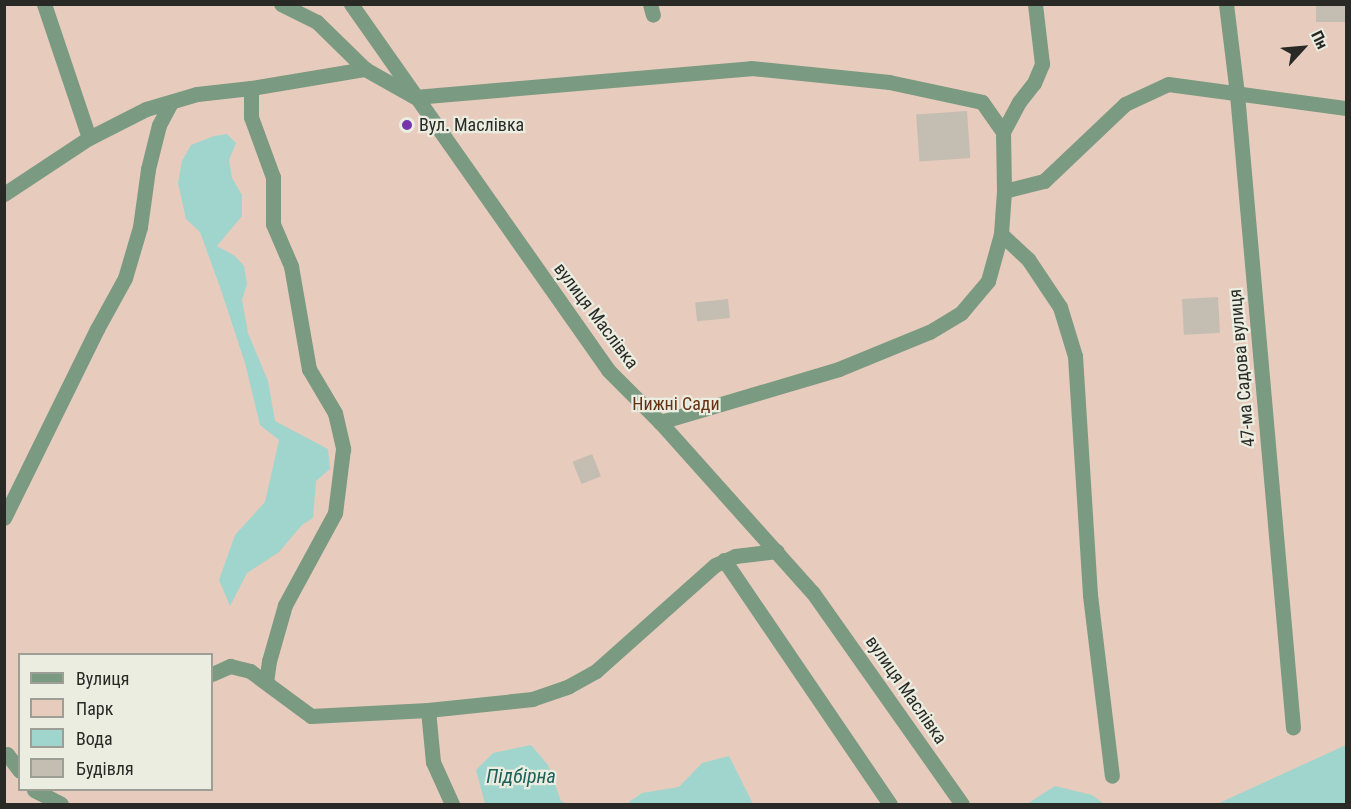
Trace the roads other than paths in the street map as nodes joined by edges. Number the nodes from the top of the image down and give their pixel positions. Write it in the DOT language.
graph roads {
  1 [pos="44,4"];
  2 [pos="281,4"];
  3 [pos="351,4"];
  4 [pos="1035,4"];
  5 [pos="1226,4"];
  6 [pos="365,69"];
  7 [pos="251,88"];
  8 [pos="1237,94"];
  9 [pos="415,97"];
  10 [pos="171,102"];
  11 [pos="1347,108"];
  12 [pos="1003,132"];
  13 [pos="89,138"];
  14 [pos="1004,191"];
  15 [pos="4,194"];
  16 [pos="1001,234"];
  17 [pos="660,422"];
  18 [pos="4,518"];
  19 [pos="777,551"];
  20 [pos="724,560"];
  21 [pos="213,674"];
  22 [pos="266,682"];
  23 [pos="428,710"];
  24 [pos="1293,728"];
  25 [pos="10,753"];
  26 [pos="18,767"];
  27 [pos="1112,776"];
  28 [pos="38,791"];
  29 [pos="61,804"];
  30 [pos="452,804"];
  31 [pos="890,804"];
  32 [pos="962,804"];
  1 -- 13 [label="street"];
  2 -- 6 [label="street"];
  3 -- 9 [label="street, вулиця Маслівка"];
  4 -- 12 [label="street"];
  5 -- 8 [label="street, 47-ма Садова вулиця"];
  6 -- 7 [label="street"];
  6 -- 9 [label="street"];
  7 -- 10 [label="street"];
  7 -- 22 [label="street"];
  8 -- 11 [label="street"];
  8 -- 14 [label="street"];
  8 -- 24 [label="street, 47-ма Садова вулиця"];
  9 -- 12 [label="street"];
  9 -- 17 [label="street, вулиця Маслівка"];
  10 -- 13 [label="street"];
  10 -- 18 [label="street"];
  12 -- 14 [label="street"];
  13 -- 15 [label="street"];
  14 -- 16 [label="street"];
  16 -- 17 [label="street"];
  16 -- 27 [label="street"];
  17 -- 19 [label="street, вулиця Маслівка"];
  19 -- 20 [label="street"];
  19 -- 32 [label="street, вулиця Маслівка"];
  20 -- 23 [label="street"];
  20 -- 31 [label="street"];
  21 -- 22 [label="street"];
  22 -- 23 [label="street"];
  23 -- 30 [label="street"];
  25 -- 26 [label="street"];
  28 -- 29 [label="street"];
}
